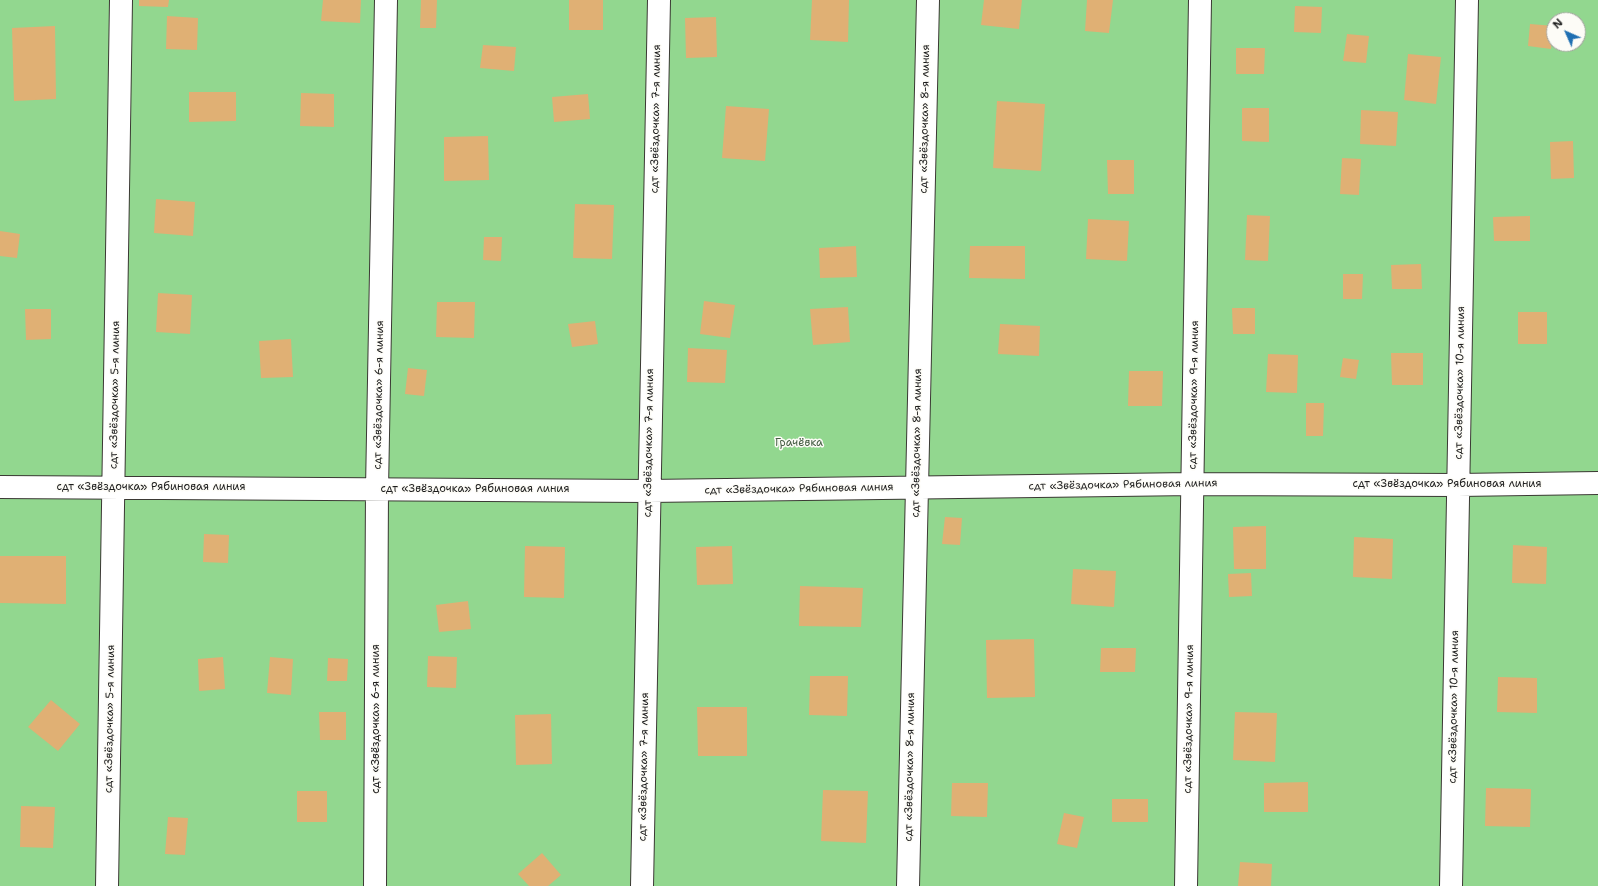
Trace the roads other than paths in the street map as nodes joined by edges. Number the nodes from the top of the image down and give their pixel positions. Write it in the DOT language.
graph roads {
  1 [pos="121,0"];
  2 [pos="386,0"];
  3 [pos="659,0"];
  4 [pos="928,0"];
  5 [pos="1200,0"];
  6 [pos="1467,0"];
  7 [pos="1598,483"];
  8 [pos="1193,484"];
  9 [pos="1458,485"];
  10 [pos="0,487"];
  11 [pos="114,487"];
  12 [pos="916,487"];
  13 [pos="378,488"];
  14 [pos="648,491"];
  15 [pos="107,886"];
  16 [pos="375,886"];
  17 [pos="642,886"];
  18 [pos="908,886"];
  19 [pos="1186,886"];
  20 [pos="1451,886"];
  1 -- 11 [label="street, сдт «Звёздочка» 5-я линия"];
  2 -- 13 [label="street, сдт «Звёздочка» 6-я линия"];
  3 -- 14 [label="street, сдт «Звёздочка» 7-я линия"];
  4 -- 12 [label="street, сдт «Звёздочка» 8-я линия"];
  5 -- 8 [label="street, сдт «Звёздочка» 9-я линия"];
  6 -- 9 [label="street, сдт «Звёздочка» 10-я линия"];
  7 -- 9 [label="street, сдт «Звёздочка» Рябиновая линия"];
  8 -- 9 [label="street, сдт «Звёздочка» Рябиновая линия"];
  8 -- 12 [label="street, сдт «Звёздочка» Рябиновая линия"];
  8 -- 19 [label="street, сдт «Звёздочка» 9-я линия"];
  9 -- 20 [label="street, сдт «Звёздочка» 10-я линия"];
  10 -- 11 [label="street, сдт «Звёздочка» Рябиновая линия"];
  11 -- 13 [label="street, сдт «Звёздочка» Рябиновая линия"];
  11 -- 15 [label="street, сдт «Звёздочка» 5-я линия"];
  12 -- 14 [label="street, сдт «Звёздочка» Рябиновая линия"];
  12 -- 18 [label="street, сдт «Звёздочка» 8-я линия"];
  13 -- 14 [label="street, сдт «Звёздочка» Рябиновая линия"];
  13 -- 16 [label="street, сдт «Звёздочка» 6-я линия"];
  14 -- 17 [label="street, сдт «Звёздочка» 7-я линия"];
}
